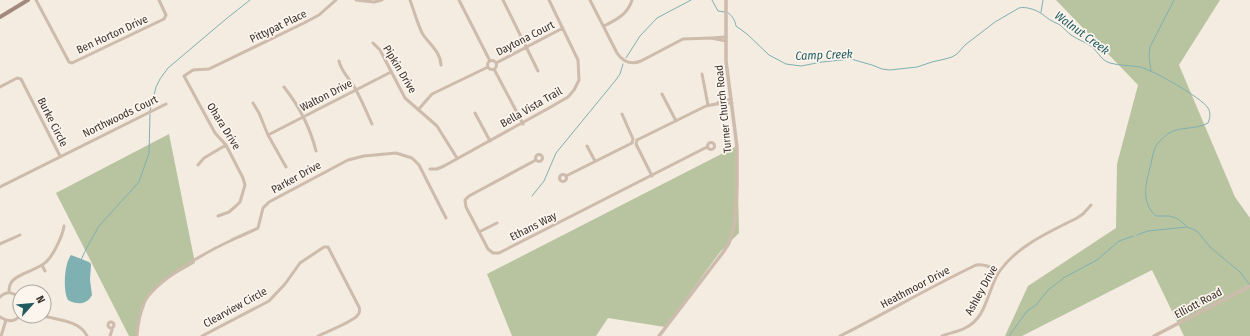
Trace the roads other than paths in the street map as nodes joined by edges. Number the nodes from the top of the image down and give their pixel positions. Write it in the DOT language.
graph roads {
  1 [pos="28,0"];
  2 [pos="36,0"];
  3 [pos="159,0"];
  4 [pos="336,0"];
  5 [pos="356,0"];
  6 [pos="382,0"];
  7 [pos="410,0"];
  8 [pos="459,0"];
  9 [pos="503,0"];
  10 [pos="549,0"];
  11 [pos="590,0"];
  12 [pos="632,0"];
  13 [pos="726,0"];
  14 [pos="0,17"];
  15 [pos="604,26"];
  16 [pos="563,28"];
  17 [pos="726,39"];
  18 [pos="374,43"];
  19 [pos="527,47"];
  20 [pos="339,61"];
  21 [pos="490,61"];
  22 [pos="223,62"];
  23 [pos="496,63"];
  24 [pos="441,65"];
  25 [pos="488,67"];
  26 [pos="494,69"];
  27 [pos="538,71"];
  28 [pos="391,72"];
  29 [pos="702,74"];
  30 [pos="0,87"];
  31 [pos="284,88"];
  32 [pos="356,90"];
  33 [pos="662,94"];
  34 [pos="732,101"];
  35 [pos="253,103"];
  36 [pos="166,104"];
  37 [pos="708,105"];
  38 [pos="418,110"];
  39 [pos="474,114"];
  40 [pos="622,114"];
  41 [pos="303,116"];
  42 [pos="676,121"];
  43 [pos="372,124"];
  44 [pos="522,124"];
  45 [pos="268,135"];
  46 [pos="490,141"];
  47 [pos="634,142"];
  48 [pos="226,145"];
  49 [pos="588,146"];
  50 [pos="707,147"];
  51 [pos="316,151"];
  52 [pos="60,156"];
  53 [pos="457,158"];
  54 [pos="536,160"];
  55 [pos="595,161"];
  56 [pos="198,165"];
  57 [pos="286,167"];
  58 [pos="430,169"];
  59 [pos="566,176"];
  60 [pos="652,176"];
  61 [pos="0,187"];
  62 [pos="1091,205"];
  63 [pos="218,216"];
  64 [pos="446,218"];
  65 [pos="498,223"];
  66 [pos="64,226"];
  67 [pos="479,232"];
  68 [pos="20,235"];
  69 [pos="0,244"];
  70 [pos="42,265"];
  71 [pos="45,271"];
  72 [pos="999,272"];
  73 [pos="1250,286"];
  74 [pos="9,292"];
  75 [pos="12,293"];
  76 [pos="0,297"];
  77 [pos="0,317"];
  78 [pos="52,318"];
  79 [pos="6,320"];
  80 [pos="12,320"];
  81 [pos="112,328"];
  82 [pos="1,336"];
  83 [pos="88,336"];
  84 [pos="110,336"];
  85 [pos="137,336"];
  86 [pos="202,336"];
  87 [pos="318,336"];
  88 [pos="659,336"];
  89 [pos="840,336"];
  90 [pos="942,336"];
  91 [pos="1154,336"];
  1 -- 14 [label="main road"];
  2 -- 3 [label="street, Ben Horton Drive"];
  4 -- 22 [label="street, Pittypat Place"];
  5 -- 6 [label="street"];
  7 -- 24 [label="street"];
  8 -- 21 [label="street"];
  9 -- 19 [label="street"];
  10 -- 16 [label="street, Bella Vista Trail"];
  11 -- 15 [label="street"];
  12 -- 15 [label="street"];
  13 -- 17 [label="street, Turner Church Road"];
  15 -- 17 [label="street"];
  16 -- 19 [label="street, Daytona Court"];
  16 -- 44 [label="street, Bella Vista Trail"];
  17 -- 34 [label="street, Turner Church Road"];
  18 -- 28 [label="street, Pipkin Drive"];
  19 -- 23 [label="street, Daytona Court"];
  19 -- 27 [label="street"];
  20 -- 32 [label="street"];
  21 -- 23 [label="street"];
  21 -- 25 [label="street"];
  22 -- 48 [label="street, Ohara Drive"];
  23 -- 26 [label="street"];
  25 -- 26 [label="street"];
  25 -- 38 [label="street, Daytona Court"];
  26 -- 44 [label="street"];
  28 -- 32 [label="street, Walton Drive"];
  28 -- 38 [label="street, Pipkin Drive"];
  29 -- 37 [label="street"];
  30 -- 52 [label="street, Burke Circle"];
  31 -- 41 [label="street"];
  32 -- 41 [label="street, Walton Drive"];
  32 -- 43 [label="street"];
  33 -- 42 [label="street"];
  34 -- 37 [label="street"];
  34 -- 88 [label="street, Turner Church Road"];
  35 -- 45 [label="street"];
  36 -- 52 [label="street, Northwoods Court"];
  37 -- 42 [label="street"];
  38 -- 53 [label="street, Pipkin Drive"];
  39 -- 46 [label="street"];
  40 -- 47 [label="street"];
  41 -- 45 [label="street, Walton Drive"];
  41 -- 51 [label="street"];
  42 -- 47 [label="street"];
  44 -- 46 [label="street, Bella Vista Trail"];
  45 -- 57 [label="street"];
  46 -- 53 [label="street, Bella Vista Trail"];
  47 -- 55 [label="street"];
  47 -- 60 [label="street"];
  48 -- 56 [label="street"];
  48 -- 63 [label="street, Ohara Drive"];
  49 -- 55 [label="street"];
  50 -- 60 [label="street, Ethans Way"];
  52 -- 61 [label="street, Burke Circle"];
  53 -- 58 [label="street, Bella Vista Trail"];
  54 -- 67 [label="street, Ethans Way"];
  55 -- 59 [label="street"];
  60 -- 67 [label="street, Ethans Way"];
  62 -- 72 [label="street, Ashley Drive"];
  64 -- 85 [label="street, Parker Drive"];
  65 -- 67 [label="street"];
  66 -- 70 [label="street"];
  68 -- 69 [label="street"];
  70 -- 71 [label="street"];
  70 -- 74 [label="street"];
  72 -- 89 [label="street, Heathmoor Drive"];
  72 -- 90 [label="street, Ashley Drive"];
  73 -- 91 [label="street, Elliott Road"];
  74 -- 75 [label="street"];
  74 -- 76 [label="street"];
  77 -- 79 [label="street"];
  78 -- 83 [label="street"];
  79 -- 80 [label="street"];
  79 -- 82 [label="street"];
  81 -- 84 [label="street"];
  86 -- 87 [label="street, Clearview Circle"];
}
